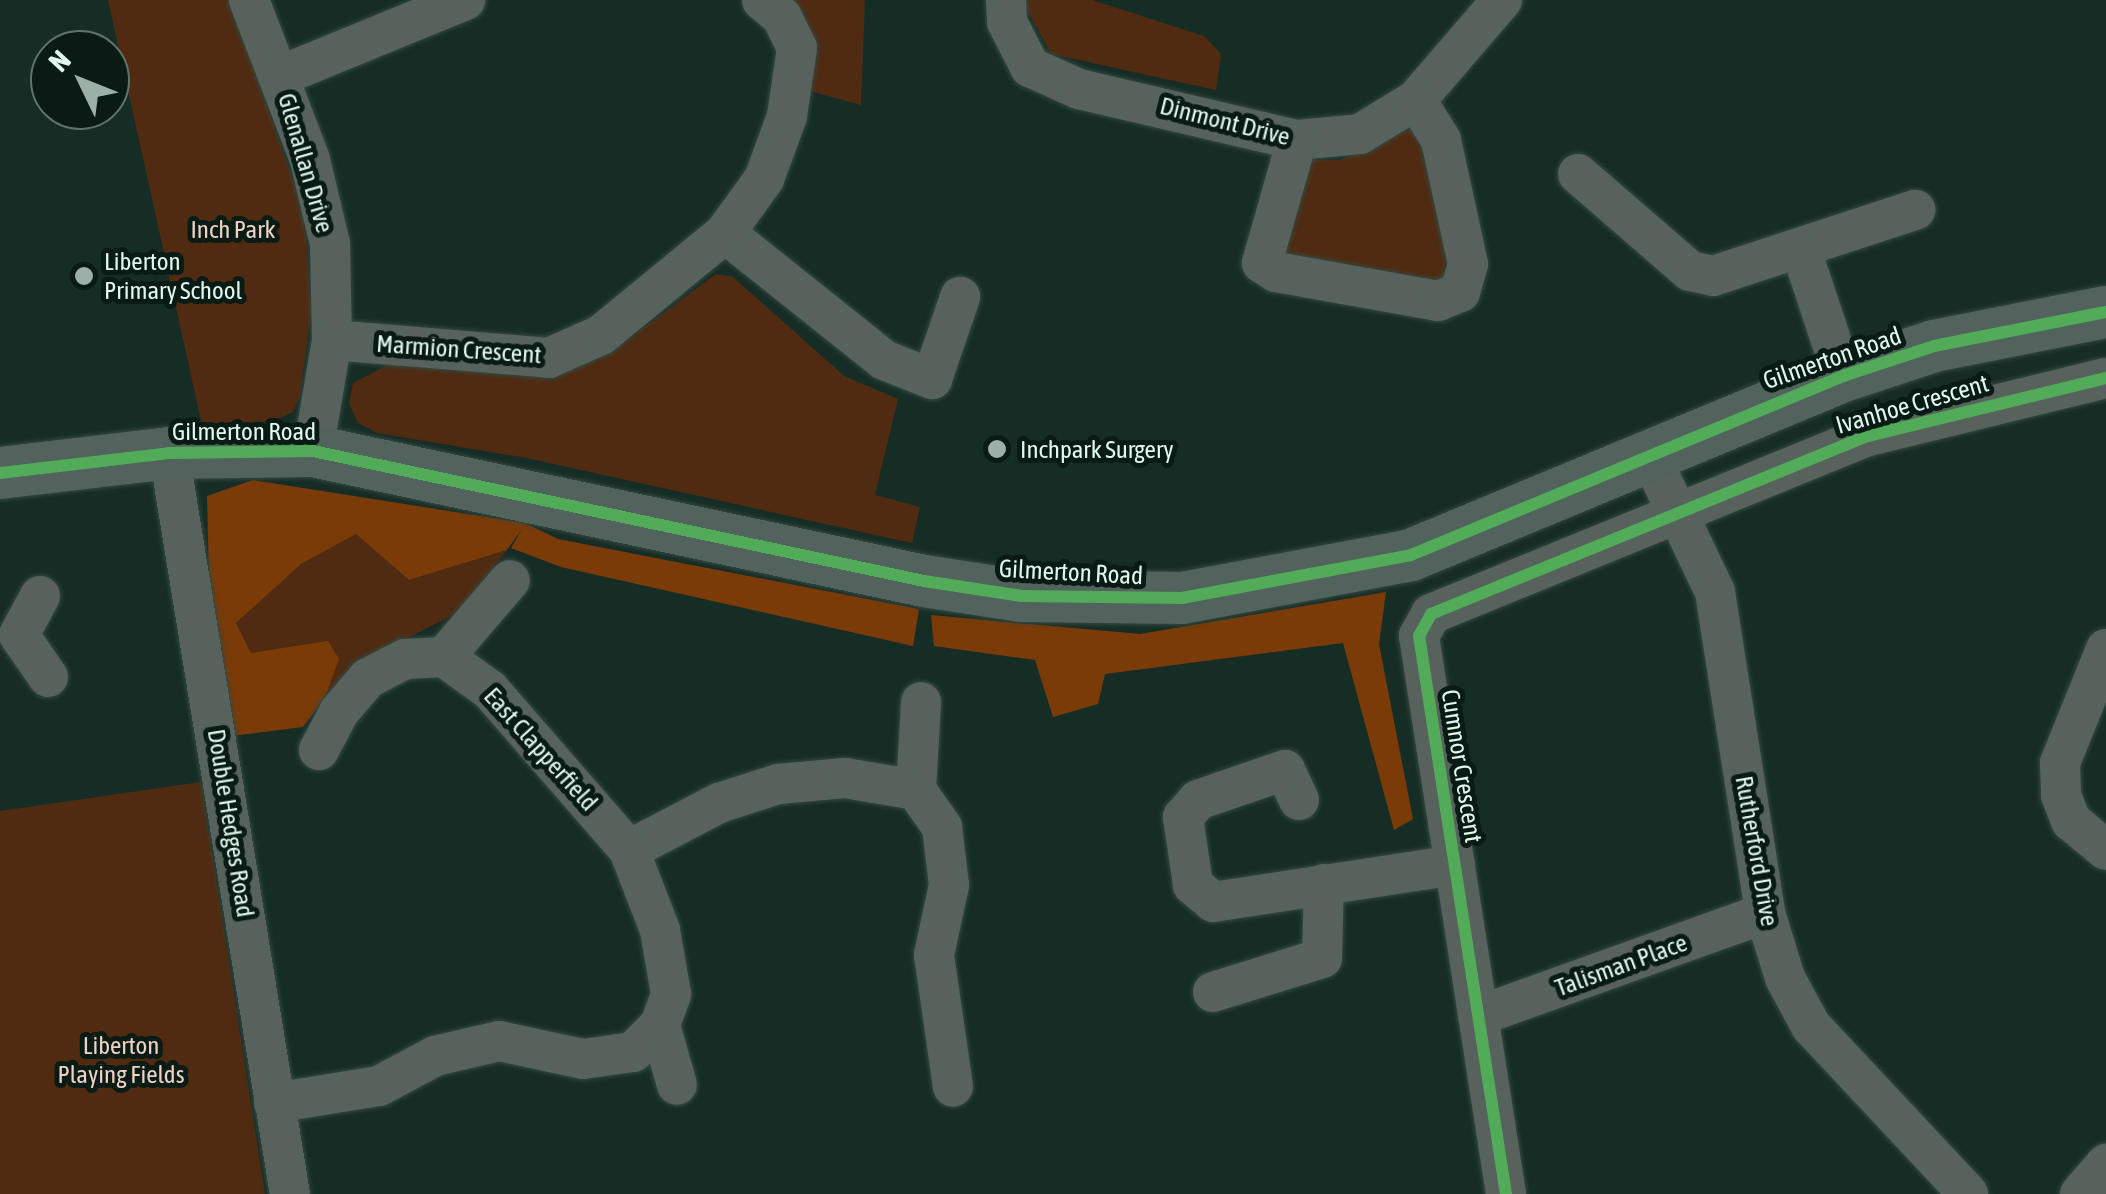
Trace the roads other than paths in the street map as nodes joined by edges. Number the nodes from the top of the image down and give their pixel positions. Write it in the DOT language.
graph roads {
  1 [pos="248,0"];
  2 [pos="465,0"];
  3 [pos="762,0"];
  4 [pos="1006,0"];
  5 [pos="1502,0"];
  6 [pos="280,76"];
  7 [pos="1416,100"];
  8 [pos="1297,140"];
  9 [pos="1578,174"];
  10 [pos="1915,210"];
  11 [pos="724,233"];
  12 [pos="1801,250"];
  13 [pos="960,297"];
  14 [pos="2106,312"];
  15 [pos="332,340"];
  16 [pos="1843,376"];
  17 [pos="2106,378"];
  18 [pos="314,451"];
  19 [pos="168,453"];
  20 [pos="1649,454"];
  21 [pos="0,473"];
  22 [pos="1679,512"];
  23 [pos="510,580"];
  24 [pos="40,596"];
  25 [pos="10,637"];
  26 [pos="2106,649"];
  27 [pos="444,657"];
  28 [pos="48,676"];
  29 [pos="921,702"];
  30 [pos="320,750"];
  31 [pos="916,790"];
  32 [pos="1299,800"];
  33 [pos="630,850"];
  34 [pos="2106,850"];
  35 [pos="1456,865"];
  36 [pos="1324,884"];
  37 [pos="1765,914"];
  38 [pos="1213,992"];
  39 [pos="1478,1016"];
  40 [pos="660,1025"];
  41 [pos="677,1085"];
  42 [pos="953,1087"];
  43 [pos="274,1103"];
  44 [pos="2106,1164"];
  45 [pos="290,1194"];
  46 [pos="1506,1194"];
  47 [pos="1968,1194"];
  48 [pos="2080,1194"];
  1 -- 6 [label="street, Glenallan Drive"];
  2 -- 6 [label="street"];
  3 -- 11 [label="street, Marmion Crescent"];
  4 -- 8 [label="street, Dinmont Drive"];
  5 -- 7 [label="street, Dinmont Drive"];
  6 -- 15 [label="street, Glenallan Drive"];
  7 -- 8 [label="street, Dinmont Drive"];
  7 -- 8 [label="street"];
  9 -- 12 [label="street"];
  10 -- 12 [label="street"];
  11 -- 13 [label="street"];
  11 -- 15 [label="street, Marmion Crescent"];
  12 -- 16 [label="street, Gilmerton Road"];
  14 -- 16 [label="main road, Gilmerton Road"];
  15 -- 18 [label="street, Glenallan Drive"];
  16 -- 20 [label="main road, Gilmerton Road"];
  17 -- 22 [label="street, Ivanhoe Crescent"];
  18 -- 19 [label="main road, Gilmerton Road"];
  18 -- 20 [label="main road, Gilmerton Road"];
  19 -- 21 [label="main road, Gilmerton Road"];
  19 -- 43 [label="street, Double Hedges Road"];
  20 -- 22 [label="street, Rutherford Drive"];
  22 -- 35 [label="street, Cumnor Crescent"];
  22 -- 37 [label="street, Rutherford Drive"];
  23 -- 27 [label="street"];
  24 -- 25 [label="street"];
  25 -- 28 [label="street"];
  26 -- 34 [label="street"];
  27 -- 30 [label="street"];
  27 -- 33 [label="street, East Clapperfield"];
  29 -- 31 [label="street"];
  31 -- 33 [label="street"];
  31 -- 42 [label="street"];
  32 -- 36 [label="street"];
  33 -- 40 [label="street, East Clapperfield"];
  35 -- 36 [label="street"];
  35 -- 39 [label="street, Cumnor Crescent"];
  36 -- 38 [label="street"];
  37 -- 39 [label="street, Talisman Place"];
  37 -- 47 [label="street, Rutherford Drive"];
  39 -- 46 [label="street, Cumnor Crescent"];
  40 -- 41 [label="street, East Clapperfield"];
  40 -- 43 [label="street"];
  43 -- 45 [label="street, Double Hedges Road"];
  44 -- 48 [label="street"];
}
